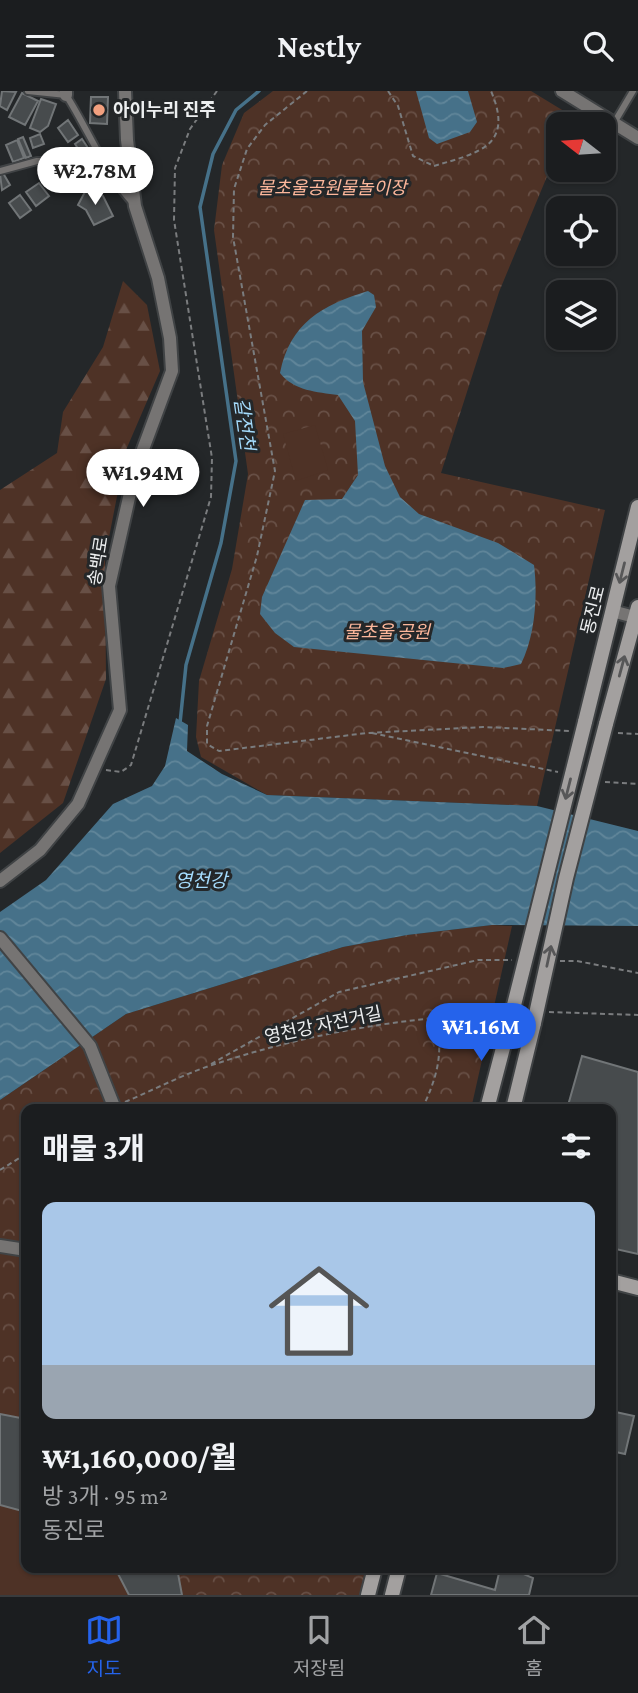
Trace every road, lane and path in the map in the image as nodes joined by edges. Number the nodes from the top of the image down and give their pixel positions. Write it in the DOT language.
graph roads {
  1 [pos="29,91"];
  2 [pos="125,91"];
  3 [pos="217,91"];
  4 [pos="307,91"];
  5 [pos="388,91"];
  6 [pos="491,91"];
  7 [pos="562,91"];
  8 [pos="634,91"];
  9 [pos="66,93"];
  10 [pos="596,112"];
  11 [pos="616,120"];
  12 [pos="616,124"];
  13 [pos="638,138"];
  14 [pos="0,171"];
  15 [pos="115,185"];
  16 [pos="135,206"];
  17 [pos="638,507"];
  18 [pos="612,611"];
  19 [pos="637,614"];
  20 [pos="579,727"];
  21 [pos="609,728"];
  22 [pos="367,733"];
  23 [pos="638,734"];
  24 [pos="94,769"];
  25 [pos="558,772"];
  26 [pos="599,781"];
  27 [pos="638,784"];
  28 [pos="0,881"];
  29 [pos="0,938"];
  30 [pos="515,960"];
  31 [pos="552,961"];
  32 [pos="638,973"];
  33 [pos="545,1012"];
  34 [pos="638,1015"];
  35 [pos="434,1018"];
  36 [pos="509,1019"];
  37 [pos="206,1067"];
  38 [pos="113,1104"];
  39 [pos="124,1104"];
  40 [pos="424,1104"];
  41 [pos="488,1104"];
  42 [pos="514,1104"];
  43 [pos="21,1157"];
  44 [pos="0,1170"];
  45 [pos="0,1246"];
  46 [pos="21,1249"];
  47 [pos="616,1282"];
  48 [pos="638,1287"];
  49 [pos="374,1573"];
  50 [pos="398,1573"];
  51 [pos="368,1595"];
  52 [pos="392,1595"];
  1 -- 9 [label="lane"];
  2 -- 16 [label="street, 송백로"];
  3 -- 24 [label="path"];
  4 -- 22 [label="path"];
  5 -- 6 [label="path"];
  7 -- 10 [label="street"];
  8 -- 11 [label="lane"];
  9 -- 15 [label="lane"];
  12 -- 13 [label="street"];
  14 -- 15 [label="lane"];
  15 -- 16 [label="lane"];
  16 -- 24 [label="street, 송백로"];
  17 -- 18 [label="street, 동진로, one-way"];
  18 -- 19 [label="street"];
  18 -- 20 [label="street, 동진로"];
  21 -- 19 [label="street, one-way"];
  20 -- 22 [label="path"];
  20 -- 36 [label="street, 동진로, one-way, bridge"];
  21 -- 23 [label="path"];
  42 -- 21 [label="street, one-way, bridge"];
  22 -- 25 [label="path"];
  24 -- 28 [label="street, 송백로"];
  26 -- 27 [label="path"];
  29 -- 38 [label="street"];
  30 -- 37 [label="path"];
  31 -- 32 [label="path"];
  33 -- 34 [label="path"];
  35 -- 36 [label="path, 영천강 자전거길"];
  35 -- 37 [label="path, 영천강 자전거길"];
  35 -- 40 [label="path"];
  36 -- 41 [label="street"];
  37 -- 39 [label="path, 영천강 자전거길"];
  43 -- 44 [label="path"];
  45 -- 46 [label="street"];
  47 -- 48 [label="street"];
  49 -- 51 [label="street"];
  50 -- 52 [label="street"];
}
